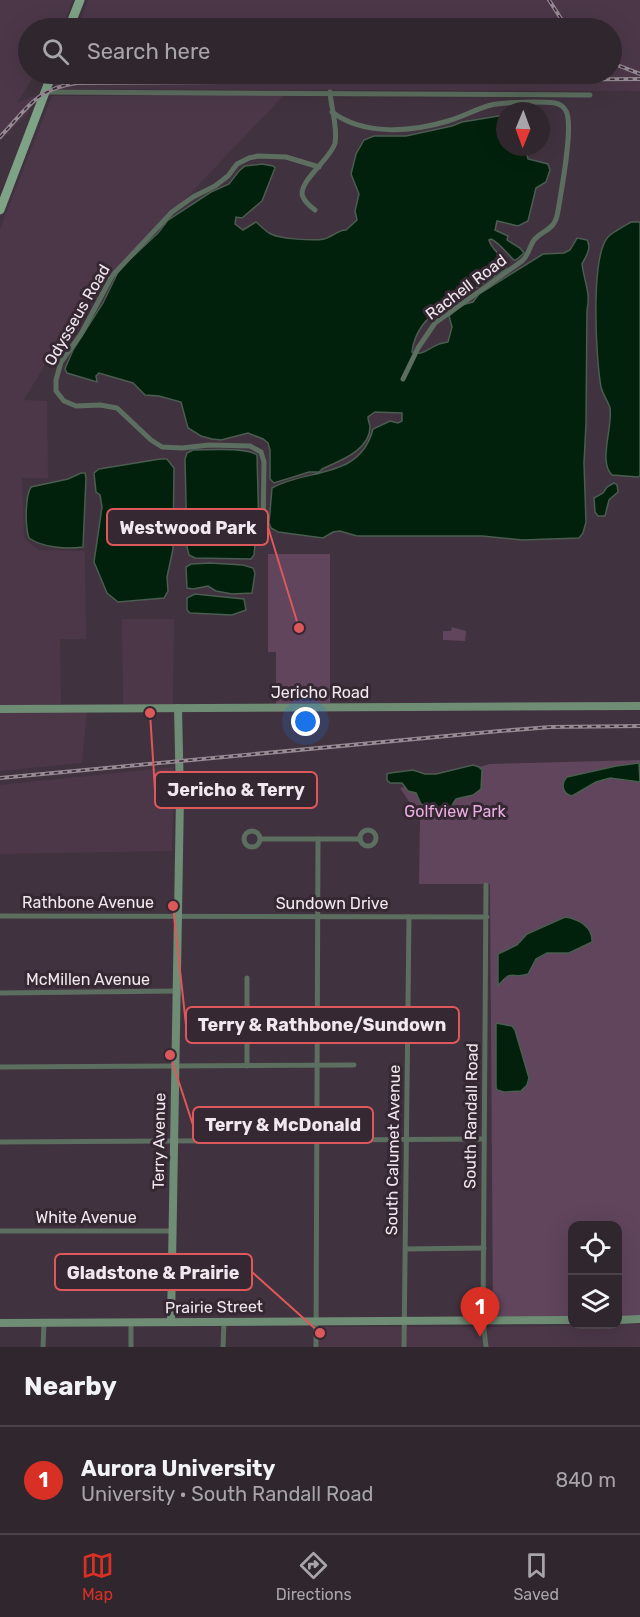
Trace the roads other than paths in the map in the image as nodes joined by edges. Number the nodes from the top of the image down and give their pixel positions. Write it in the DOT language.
graph roads {
  1 [pos="80,0"];
  2 [pos="73,18"];
  3 [pos="47,84"];
  4 [pos="44,92"];
  5 [pos="330,92"];
  6 [pos="590,95"];
  7 [pos="332,112"];
  8 [pos="319,167"];
  9 [pos="0,210"];
  10 [pos="315,210"];
  11 [pos="403,379"];
  12 [pos="263,532"];
  13 [pos="640,706"];
  14 [pos="178,708"];
  15 [pos="0,709"];
  16 [pos="261,839"];
  17 [pos="318,839"];
  18 [pos="360,839"];
  19 [pos="486,885"];
  20 [pos="0,916"];
  21 [pos="177,916"];
  22 [pos="319,916"];
  23 [pos="410,917"];
  24 [pos="487,917"];
  25 [pos="247,978"];
  26 [pos="176,992"];
  27 [pos="0,993"];
  28 [pos="247,1065"];
  29 [pos="317,1065"];
  30 [pos="354,1065"];
  31 [pos="175,1066"];
  32 [pos="0,1067"];
  33 [pos="316,1139"];
  34 [pos="406,1139"];
  35 [pos="484,1139"];
  36 [pos="174,1141"];
  37 [pos="0,1142"];
  38 [pos="0,1231"];
  39 [pos="172,1231"];
  40 [pos="484,1248"];
  41 [pos="406,1249"];
  42 [pos="640,1319"];
  43 [pos="405,1320"];
  44 [pos="483,1320"];
  45 [pos="568,1320"];
  46 [pos="622,1320"];
  47 [pos="316,1321"];
  48 [pos="171,1322"];
  49 [pos="224,1322"];
  50 [pos="0,1323"];
  51 [pos="44,1323"];
  52 [pos="131,1323"];
  53 [pos="43,1347"];
  54 [pos="131,1347"];
  55 [pos="223,1347"];
  56 [pos="316,1347"];
  57 [pos="404,1347"];
  58 [pos="486,1347"];
  1 -- 2 [label="main road"];
  3 -- 4 [label="main road"];
  4 -- 5 [label="street"];
  4 -- 9 [label="main road"];
  5 -- 6 [label="street"];
  5 -- 7 [label="street"];
  7 -- 8 [label="street"];
  7 -- 11 [label="street, Rachell Road"];
  8 -- 10 [label="street"];
  8 -- 12 [label="street, Odysseus Road"];
  13 -- 14 [label="street, Jericho Road"];
  14 -- 15 [label="street, Jericho Road"];
  14 -- 21 [label="street, Terry Avenue"];
  16 -- 17 [label="street"];
  17 -- 18 [label="street"];
  17 -- 22 [label="street"];
  19 -- 24 [label="street, South Randall Road"];
  20 -- 21 [label="street, Rathbone Avenue"];
  21 -- 22 [label="street, Sundown Drive"];
  21 -- 26 [label="street, Terry Avenue"];
  22 -- 23 [label="street, Sundown Drive"];
  22 -- 29 [label="street"];
  23 -- 24 [label="street, Sundown Drive"];
  23 -- 34 [label="street, South Calumet Avenue"];
  24 -- 35 [label="street, South Randall Road"];
  25 -- 28 [label="street"];
  26 -- 27 [label="street, McMillen Avenue"];
  26 -- 31 [label="street, Terry Avenue"];
  28 -- 29 [label="street"];
  28 -- 31 [label="street"];
  29 -- 30 [label="street"];
  29 -- 33 [label="street"];
  31 -- 32 [label="street"];
  31 -- 36 [label="street, Terry Avenue"];
  33 -- 34 [label="street"];
  33 -- 36 [label="street"];
  33 -- 47 [label="street"];
  34 -- 35 [label="street"];
  34 -- 41 [label="street, South Calumet Avenue"];
  35 -- 40 [label="street, South Randall Road"];
  36 -- 37 [label="street"];
  36 -- 39 [label="street, Terry Avenue"];
  38 -- 39 [label="street, White Avenue"];
  39 -- 48 [label="street, Terry Avenue"];
  40 -- 41 [label="street"];
  40 -- 44 [label="street, South Randall Road"];
  41 -- 43 [label="street, South Calumet Avenue"];
  42 -- 46 [label="street"];
  43 -- 44 [label="street, Prairie Street"];
  43 -- 47 [label="street, Prairie Street"];
  43 -- 57 [label="street, South Calumet Avenue"];
  44 -- 45 [label="street, Prairie Street"];
  44 -- 58 [label="street, South Randall Road"];
  47 -- 49 [label="street, Prairie Street"];
  47 -- 56 [label="street"];
  48 -- 49 [label="street, Prairie Street"];
  48 -- 52 [label="street, Prairie Street"];
  49 -- 55 [label="street"];
  50 -- 51 [label="street, Prairie Street"];
  51 -- 52 [label="street, Prairie Street"];
  51 -- 53 [label="street"];
  52 -- 54 [label="street"];
}
